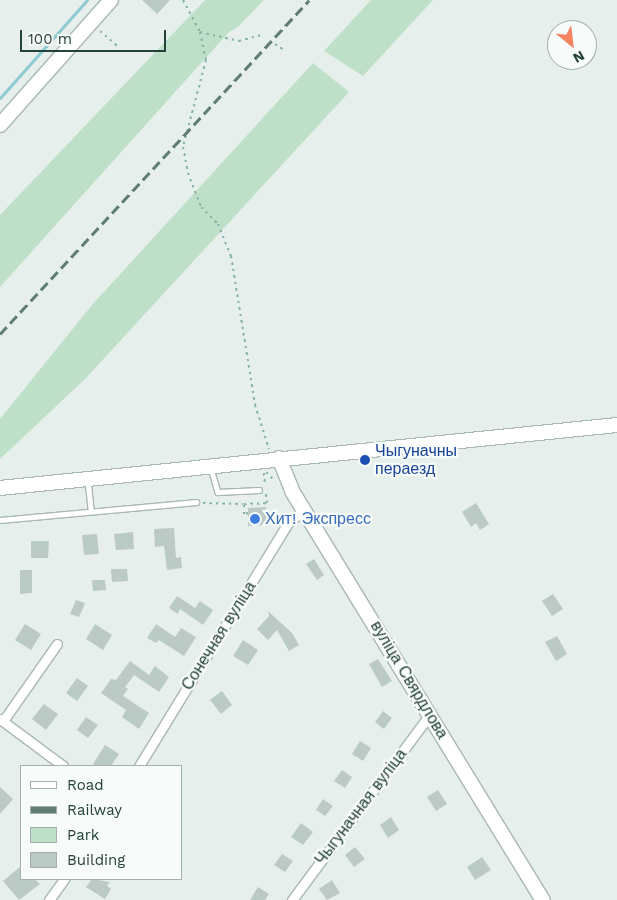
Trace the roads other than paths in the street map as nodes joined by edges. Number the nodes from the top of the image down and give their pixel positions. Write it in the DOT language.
graph roads {
  1 [pos="110,0"];
  2 [pos="0,125"];
  3 [pos="617,425"];
  4 [pos="274,454"];
  5 [pos="210,466"];
  6 [pos="88,479"];
  7 [pos="0,488"];
  8 [pos="259,490"];
  9 [pos="196,502"];
  10 [pos="305,511"];
  11 [pos="91,512"];
  12 [pos="0,520"];
  13 [pos="56,644"];
  14 [pos="430,714"];
  15 [pos="1,720"];
  16 [pos="62,765"];
  17 [pos="140,765"];
  18 [pos="63,880"];
  19 [pos="49,900"];
  20 [pos="292,900"];
  21 [pos="544,900"];
  1 -- 2 [label="street"];
  3 -- 4 [label="street"];
  4 -- 5 [label="street"];
  4 -- 10 [label="street, вуліца Свярдлова"];
  5 -- 6 [label="street"];
  5 -- 8 [label="lane"];
  6 -- 7 [label="street"];
  6 -- 11 [label="lane"];
  9 -- 11 [label="lane"];
  10 -- 14 [label="street, вуліца Свярдлова"];
  10 -- 17 [label="street, Сонечная вуліца"];
  11 -- 12 [label="lane"];
  13 -- 15 [label="street"];
  14 -- 20 [label="street, Чыгуначная вуліца"];
  14 -- 21 [label="street, вуліца Свярдлова"];
  15 -- 16 [label="street"];
  18 -- 19 [label="street"];
}
